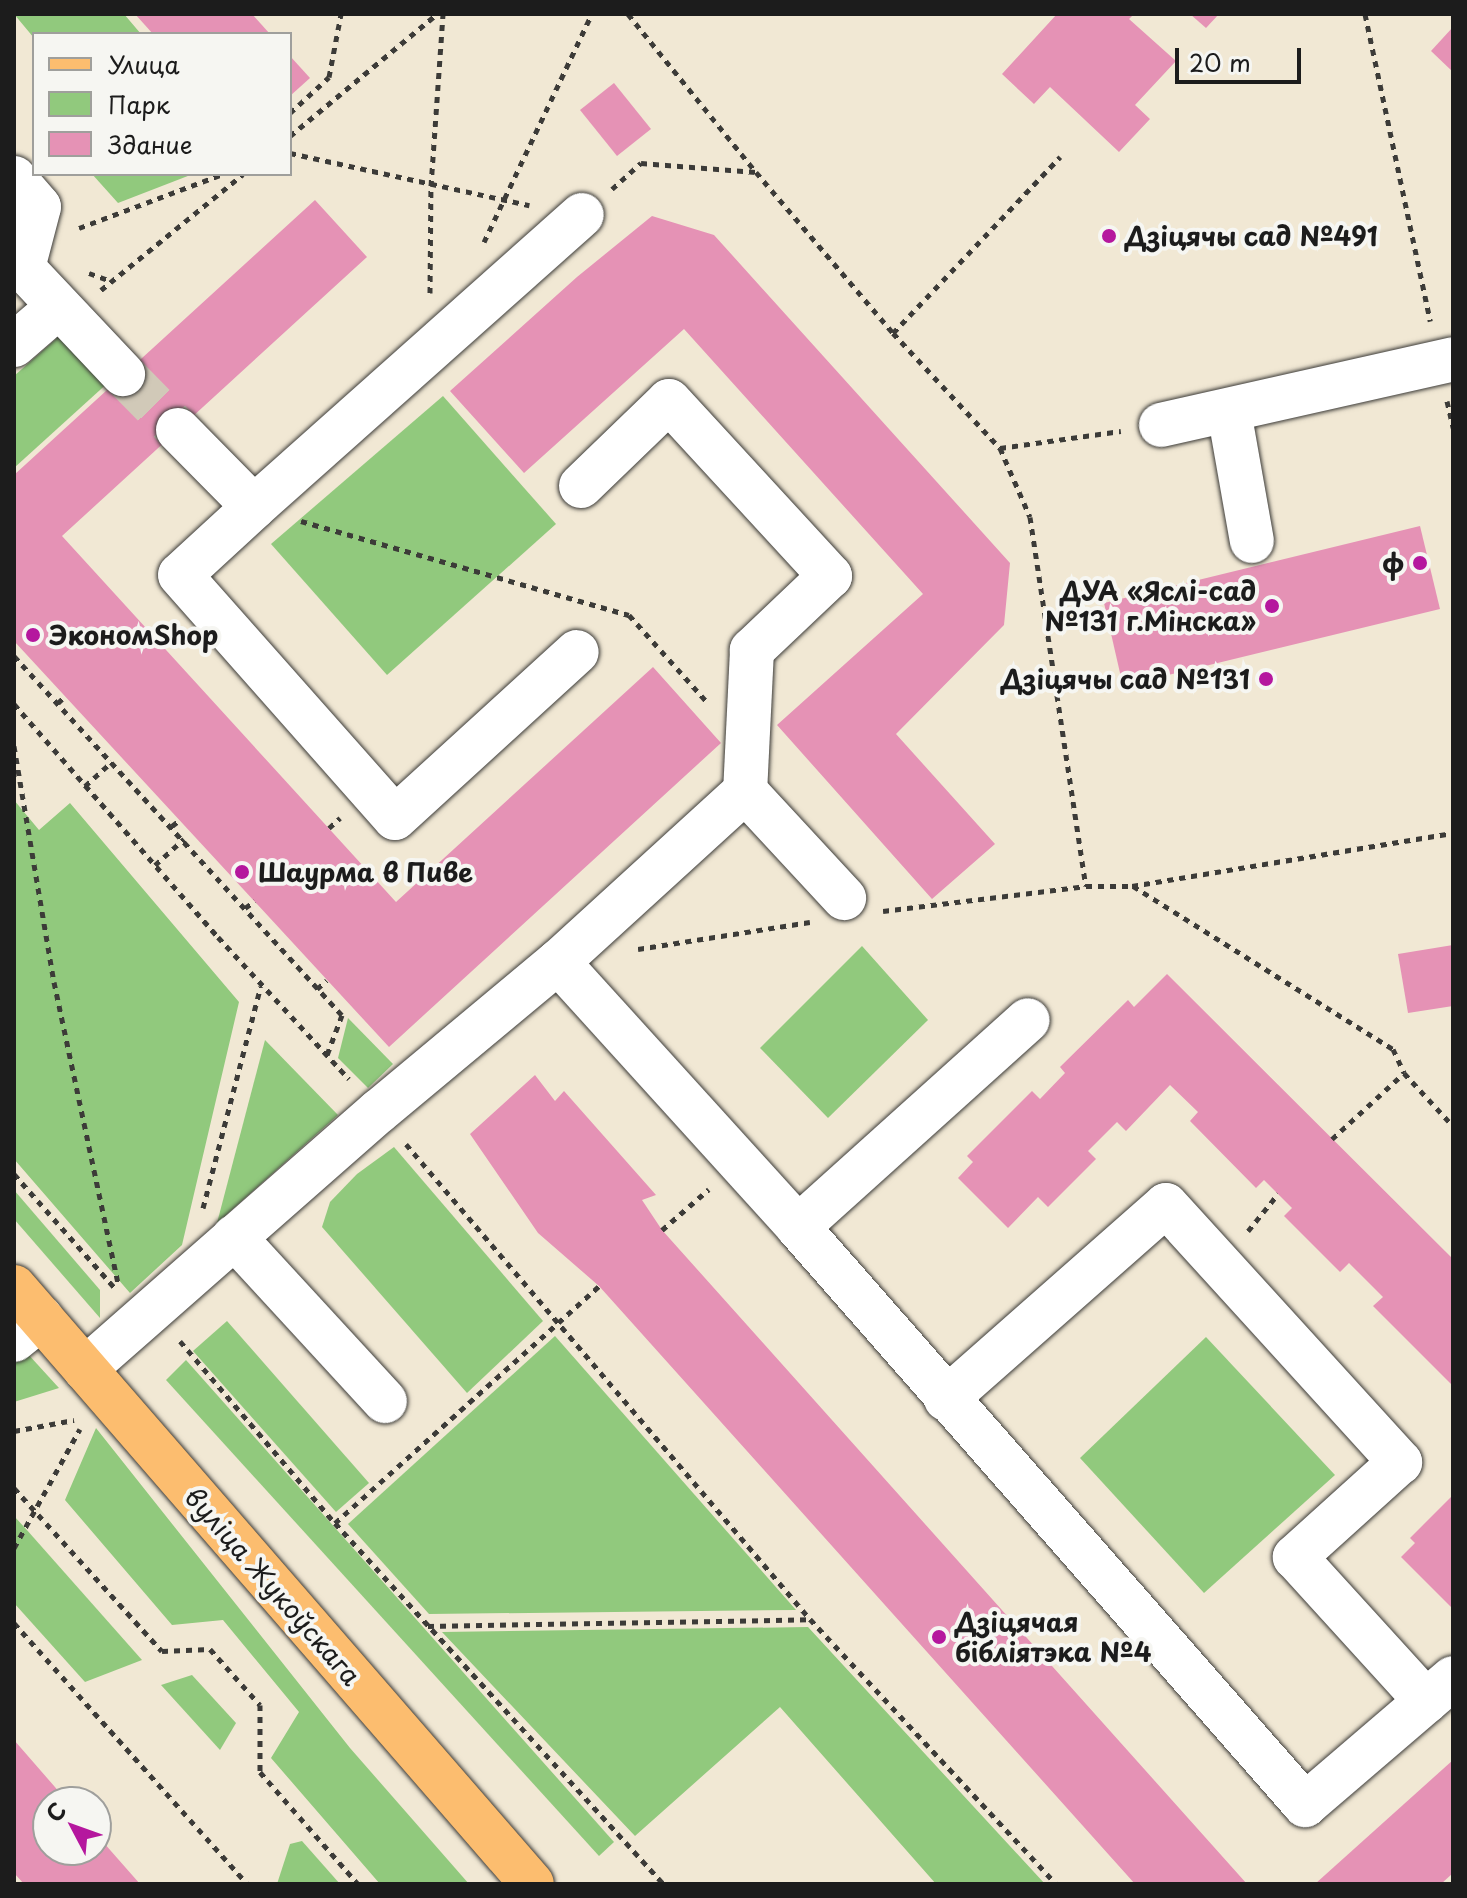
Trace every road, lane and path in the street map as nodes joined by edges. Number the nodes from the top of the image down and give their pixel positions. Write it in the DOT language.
graph roads {
  1 [pos="341,14"];
  2 [pos="437,14"];
  3 [pos="443,14"];
  4 [pos="592,14"];
  5 [pos="628,14"];
  6 [pos="1365,14"];
  7 [pos="292,111"];
  8 [pos="292,134"];
  9 [pos="292,153"];
  10 [pos="1060,157"];
  11 [pos="756,172"];
  12 [pos="218,176"];
  13 [pos="241,176"];
  14 [pos="14,178"];
  15 [pos="431,186"];
  16 [pos="504,201"];
  17 [pos="582,215"];
  18 [pos="76,229"];
  19 [pos="477,255"];
  20 [pos="111,281"];
  21 [pos="58,307"];
  22 [pos="893,333"];
  23 [pos="14,345"];
  24 [pos="430,350"];
  25 [pos="1446,361"];
  26 [pos="123,374"];
  27 [pos="1229,411"];
  28 [pos="1161,425"];
  29 [pos="178,430"];
  30 [pos="1000,448"];
  31 [pos="581,486"];
  32 [pos="254,507"];
  33 [pos="1252,541"];
  34 [pos="577,652"];
  35 [pos="14,656"];
  36 [pos="65,696"];
  37 [pos="58,703"];
  38 [pos="14,704"];
  39 [pos="14,746"];
  40 [pos="16,758"];
  41 [pos="112,762"];
  42 [pos="85,786"];
  43 [pos="745,791"];
  44 [pos="181,819"];
  45 [pos="172,826"];
  46 [pos="1453,833"];
  47 [pos="184,839"];
  48 [pos="155,865"];
  49 [pos="1086,886"];
  50 [pos="1132,886"];
  51 [pos="255,901"];
  52 [pos="245,908"];
  53 [pos="846,910"];
  54 [pos="637,950"];
  55 [pos="558,962"];
  56 [pos="327,980"];
  57 [pos="261,985"];
  58 [pos="317,989"];
  59 [pos="1028,1020"];
  60 [pos="327,1055"];
  61 [pos="1404,1073"];
  62 [pos="379,1111"];
  63 [pos="1453,1126"];
  64 [pos="1332,1139"];
  65 [pos="14,1174"];
  66 [pos="669,1224"];
  67 [pos="798,1227"];
  68 [pos="662,1230"];
  69 [pos="234,1237"];
  70 [pos="183,1281"];
  71 [pos="599,1286"];
  72 [pos="23,1315"];
  73 [pos="145,1316"];
  74 [pos="556,1323"];
  75 [pos="85,1369"];
  76 [pos="946,1399"];
  77 [pos="385,1401"];
  78 [pos="14,1431"];
  79 [pos="14,1488"];
  80 [pos="37,1511"];
  81 [pos="335,1523"];
  82 [pos="14,1548"];
  83 [pos="810,1619"];
  84 [pos="14,1623"];
  85 [pos="427,1626"];
  86 [pos="1439,1690"];
  87 [pos="247,1884"];
  88 [pos="358,1884"];
  89 [pos="532,1884"];
  90 [pos="663,1884"];
  91 [pos="1056,1884"];
  1 -- 7 [label="path"];
  2 -- 8 [label="path"];
  3 -- 15 [label="path"];
  4 -- 16 [label="path"];
  5 -- 11 [label="path"];
  6 -- 25 [label="path"];
  9 -- 15 [label="path"];
  10 -- 22 [label="path"];
  11 -- 17 [label="path"];
  11 -- 22 [label="path"];
  12 -- 18 [label="path"];
  13 -- 20 [label="path"];
  14 -- 21 [label="lane"];
  15 -- 16 [label="path"];
  15 -- 24 [label="path"];
  16 -- 17 [label="path"];
  16 -- 19 [label="path"];
  17 -- 24 [label="lane"];
  21 -- 23 [label="lane"];
  21 -- 26 [label="lane"];
  22 -- 30 [label="path"];
  24 -- 32 [label="lane"];
  25 -- 27 [label="lane"];
  27 -- 28 [label="lane"];
  27 -- 33 [label="lane"];
  28 -- 30 [label="path"];
  29 -- 32 [label="lane"];
  30 -- 49 [label="path"];
  31 -- 43 [label="lane"];
  32 -- 34 [label="lane"];
  35 -- 37 [label="path"];
  36 -- 37 [label="path"];
  37 -- 41 [label="path"];
  38 -- 42 [label="path"];
  39 -- 40 [label="path"];
  40 -- 65 [label="path"];
  41 -- 42 [label="path"];
  41 -- 45 [label="path"];
  42 -- 48 [label="path"];
  43 -- 53 [label="lane"];
  43 -- 55 [label="lane"];
  44 -- 45 [label="path"];
  45 -- 47 [label="path"];
  46 -- 50 [label="path"];
  47 -- 48 [label="path"];
  47 -- 52 [label="path"];
  48 -- 57 [label="path"];
  49 -- 50 [label="path"];
  49 -- 53 [label="path"];
  50 -- 61 [label="path"];
  51 -- 52 [label="path"];
  52 -- 58 [label="path"];
  53 -- 54 [label="path"];
  55 -- 62 [label="lane"];
  55 -- 67 [label="lane"];
  56 -- 58 [label="path"];
  57 -- 60 [label="path"];
  57 -- 70 [label="path"];
  58 -- 60 [label="path"];
  59 -- 67 [label="lane"];
  60 -- 62 [label="path"];
  61 -- 63 [label="path"];
  61 -- 64 [label="path"];
  62 -- 69 [label="lane"];
  62 -- 74 [label="path"];
  66 -- 68 [label="path"];
  67 -- 76 [label="lane"];
  69 -- 70 [label="lane"];
  69 -- 77 [label="lane"];
  70 -- 73 [label="lane"];
  71 -- 74 [label="path"];
  72 -- 75 [label="main road, вуліца Жукоўскага"];
  73 -- 75 [label="lane"];
  73 -- 81 [label="path"];
  74 -- 81 [label="path"];
  74 -- 83 [label="path"];
  75 -- 89 [label="main road, вуліца Жукоўскага"];
  76 -- 86 [label="lane"];
  76 -- 86 [label="lane"];
  78 -- 80 [label="path"];
  79 -- 80 [label="path"];
  80 -- 82 [label="path"];
  80 -- 88 [label="path"];
  81 -- 85 [label="path"];
  83 -- 85 [label="path"];
  83 -- 91 [label="path"];
  84 -- 87 [label="path"];
  85 -- 90 [label="path"];
}
